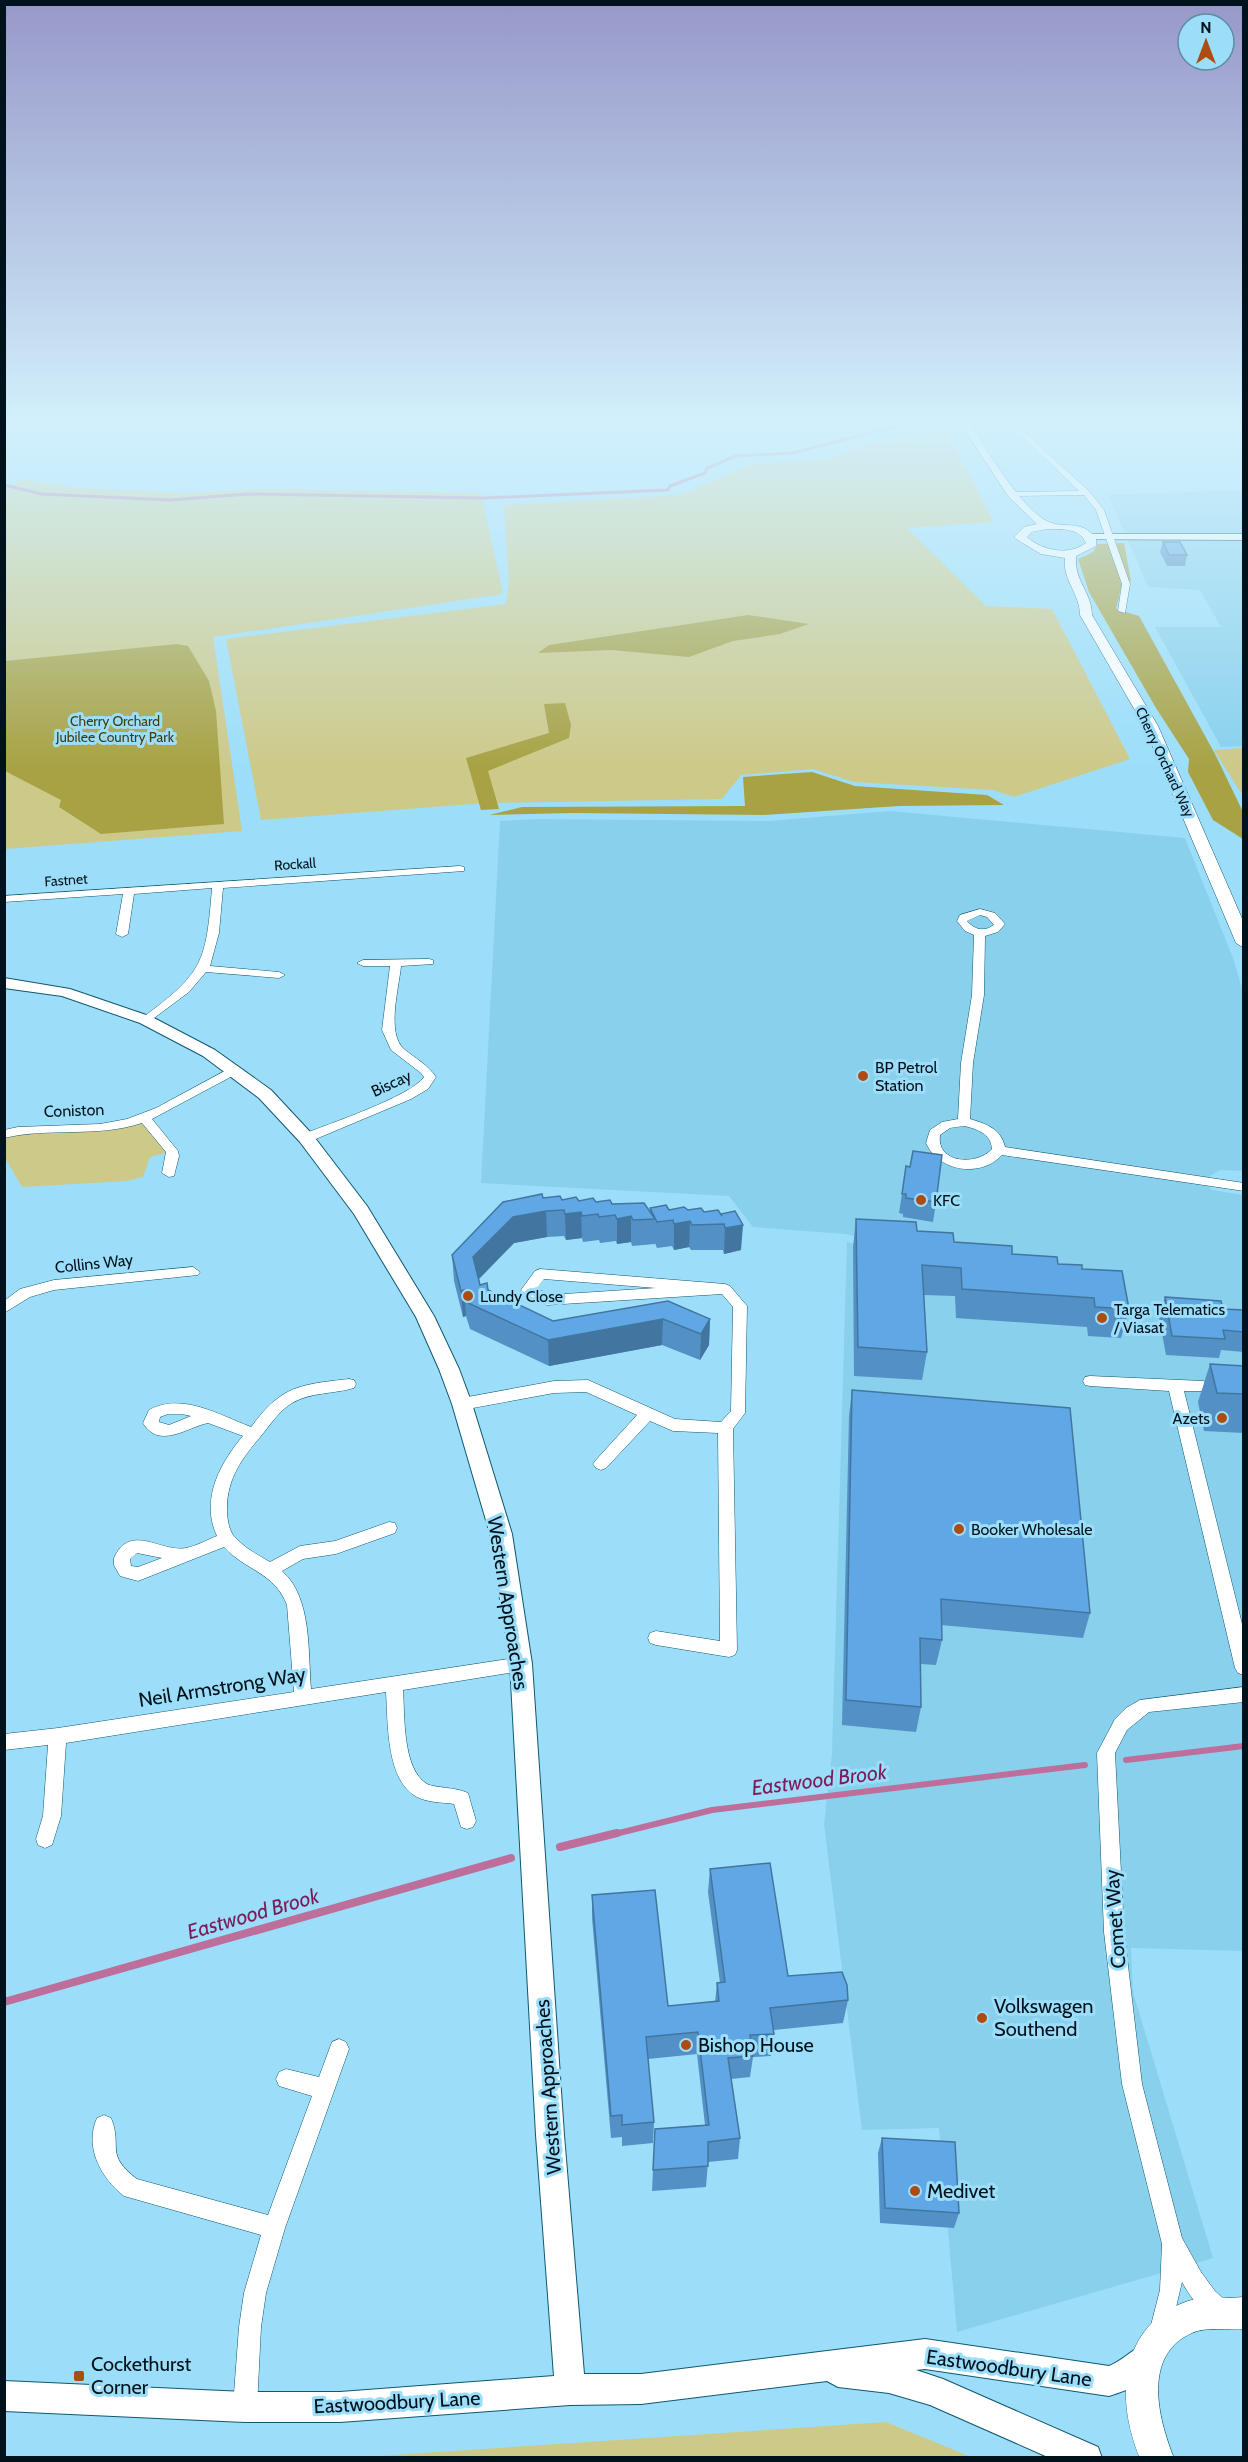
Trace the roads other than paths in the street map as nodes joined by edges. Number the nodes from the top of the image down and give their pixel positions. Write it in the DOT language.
graph roads {
  1 [pos="1090,537"];
  2 [pos="1110,537"];
  3 [pos="1021,538"];
  4 [pos="1052,553"];
  5 [pos="1071,553"];
  6 [pos="1122,611"];
  7 [pos="1086,615"];
  8 [pos="460,869"];
  9 [pos="218,885"];
  10 [pos="129,891"];
  11 [pos="4,899"];
  12 [pos="980,933"];
  13 [pos="122,934"];
  14 [pos="1244,942"];
  15 [pos="429,962"];
  16 [pos="363,963"];
  17 [pos="396,963"];
  18 [pos="205,969"];
  19 [pos="279,975"];
  20 [pos="4,983"];
  21 [pos="146,1020"];
  22 [pos="234,1070"];
  23 [pos="145,1118"];
  24 [pos="964,1122"];
  25 [pos="4,1134"];
  26 [pos="306,1138"];
  27 [pos="999,1150"];
  28 [pos="169,1173"];
  29 [pos="1244,1178"];
  30 [pos="1202,1180"];
  31 [pos="1244,1187"];
  32 [pos="193,1272"];
  33 [pos="725,1289"];
  34 [pos="4,1308"];
  35 [pos="1090,1381"];
  36 [pos="349,1384"];
  37 [pos="1175,1385"];
  38 [pos="1203,1387"];
  39 [pos="462,1404"];
  40 [pos="648,1413"];
  41 [pos="209,1417"];
  42 [pos="725,1428"];
  43 [pos="254,1434"];
  44 [pos="601,1464"];
  45 [pos="388,1528"];
  46 [pos="227,1539"];
  47 [pos="185,1555"];
  48 [pos="271,1569"];
  49 [pos="656,1638"];
  50 [pos="521,1664"];
  51 [pos="1244,1668"];
  52 [pos="394,1684"];
  53 [pos="1244,1694"];
  54 [pos="303,1696"];
  55 [pos="58,1736"];
  56 [pos="4,1742"];
  57 [pos="467,1821"];
  58 [pos="45,1839"];
  59 [pos="339,2049"];
  60 [pos="286,2079"];
  61 [pos="323,2088"];
  62 [pos="104,2125"];
  63 [pos="273,2228"];
  64 [pos="1172,2242"];
  65 [pos="1238,2317"];
  66 [pos="1153,2348"];
  67 [pos="788,2371"];
  68 [pos="570,2390"];
  69 [pos="4,2396"];
  70 [pos="245,2407"];
  71 [pos="1087,2457"];
  72 [pos="1157,2457"];
  1 -- 5 [label="main road"];
  2 -- 6 [label="street"];
  3 -- 4 [label="main road"];
  4 -- 5 [label="main road"];
  4 -- 7 [label="main road"];
  5 -- 7 [label="main road, Cherry Orchard Way"];
  7 -- 14 [label="main road, Cherry Orchard Way"];
  8 -- 9 [label="street, Rockall"];
  9 -- 10 [label="street, Fastnet"];
  9 -- 18 [label="street"];
  10 -- 11 [label="street, Fastnet"];
  10 -- 13 [label="street"];
  12 -- 24 [label="street"];
  15 -- 17 [label="street"];
  16 -- 17 [label="street"];
  17 -- 26 [label="street, Biscay"];
  18 -- 19 [label="street"];
  18 -- 21 [label="street"];
  20 -- 21 [label="street, Western Approaches"];
  21 -- 22 [label="street, Western Approaches"];
  22 -- 23 [label="street, Coniston"];
  22 -- 26 [label="street, Western Approaches"];
  23 -- 25 [label="street, Coniston"];
  23 -- 28 [label="street"];
  24 -- 27 [label="street"];
  24 -- 27 [label="street"];
  26 -- 39 [label="street, Western Approaches"];
  27 -- 30 [label="street"];
  29 -- 30 [label="street"];
  30 -- 31 [label="street"];
  32 -- 34 [label="street, Collins Way"];
  33 -- 33 [label="street"];
  33 -- 42 [label="street"];
  35 -- 37 [label="street"];
  36 -- 43 [label="street"];
  37 -- 38 [label="street"];
  37 -- 51 [label="street"];
  39 -- 40 [label="street"];
  39 -- 50 [label="street, Western Approaches"];
  40 -- 42 [label="street"];
  40 -- 44 [label="street"];
  41 -- 43 [label="street"];
  42 -- 49 [label="street"];
  43 -- 46 [label="street"];
  45 -- 48 [label="street"];
  46 -- 47 [label="street"];
  46 -- 48 [label="street"];
  48 -- 54 [label="street"];
  50 -- 52 [label="street, Neil Armstrong Way"];
  50 -- 68 [label="street, Western Approaches"];
  52 -- 54 [label="street, Neil Armstrong Way"];
  52 -- 57 [label="street"];
  53 -- 64 [label="street, Comet Way"];
  54 -- 55 [label="street, Neil Armstrong Way"];
  55 -- 56 [label="street, Neil Armstrong Way"];
  55 -- 58 [label="street"];
  59 -- 61 [label="street"];
  60 -- 61 [label="street"];
  61 -- 63 [label="street"];
  62 -- 63 [label="street"];
  63 -- 70 [label="street"];
  64 -- 65 [label="street, Comet Way"];
  64 -- 66 [label="street, Comet Way"];
  65 -- 66 [label="main road, Eastwoodbury Lane"];
  66 -- 67 [label="street, Eastwoodbury Lane"];
  66 -- 72 [label="main road"];
  67 -- 68 [label="street, Eastwoodbury Lane"];
  67 -- 71 [label="street, Eastwoodbury Lane"];
  68 -- 70 [label="street, Eastwoodbury Lane"];
  69 -- 70 [label="street, Eastwoodbury Lane"];
}
